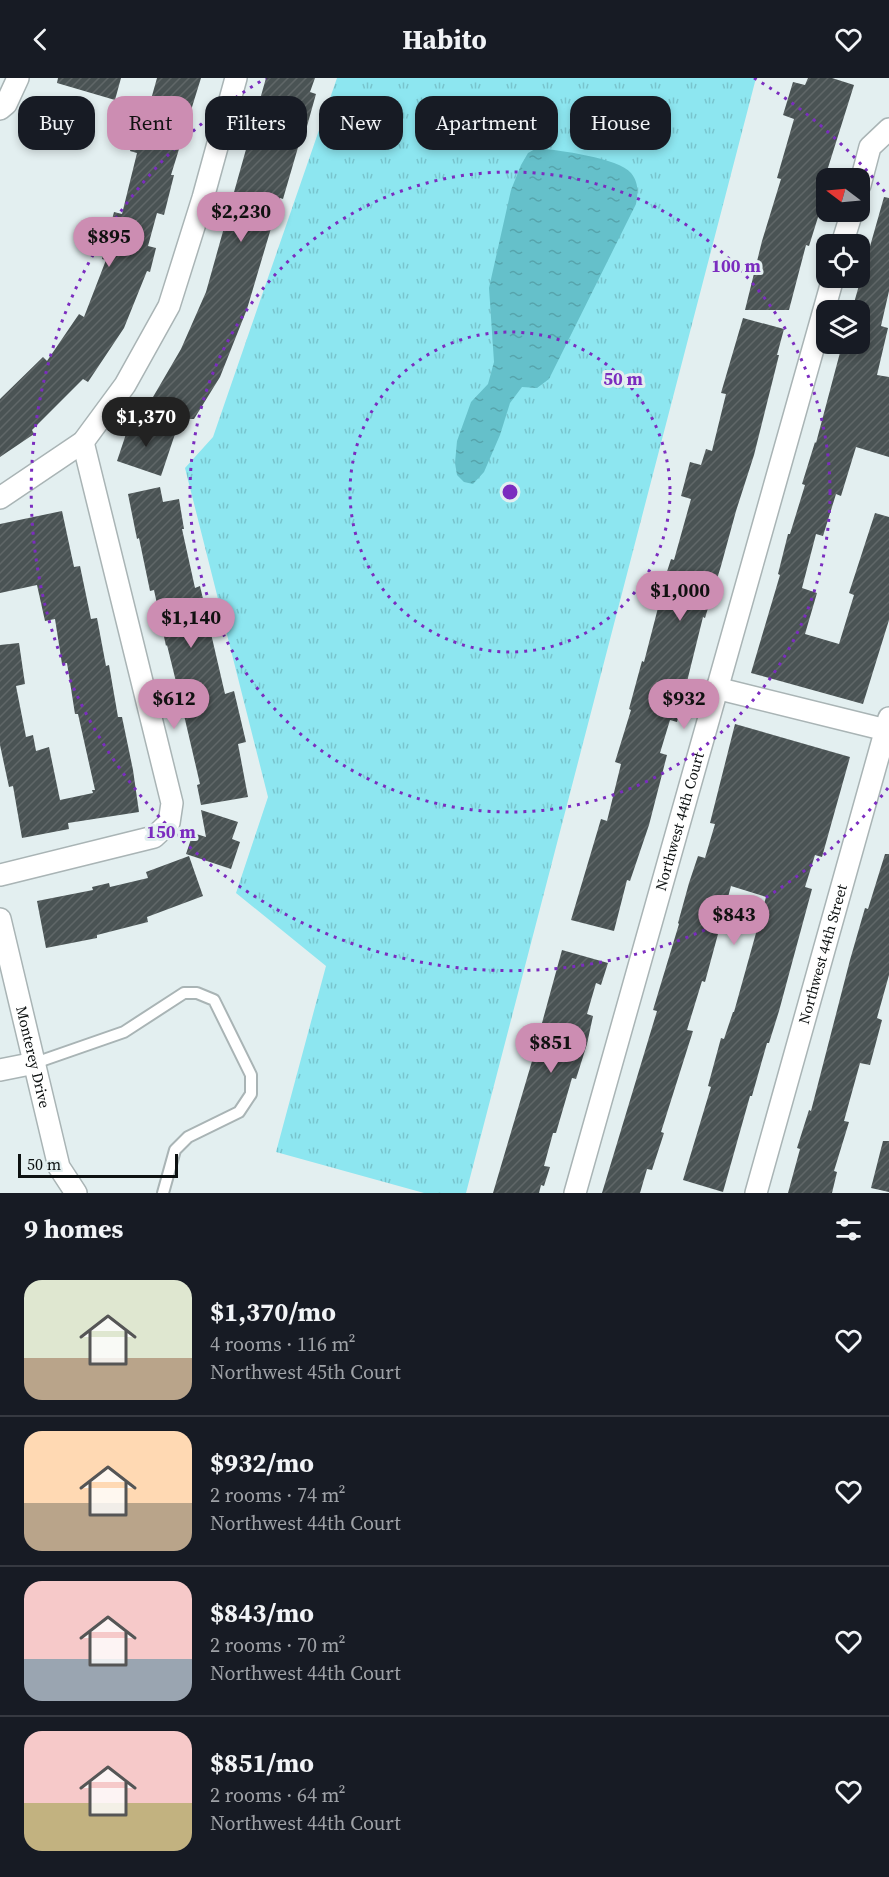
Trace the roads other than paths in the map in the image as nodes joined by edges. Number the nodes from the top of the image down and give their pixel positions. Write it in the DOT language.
graph roads {
  1 [pos="18,78"];
  2 [pos="236,78"];
  3 [pos="0,109"];
  4 [pos="889,129"];
  5 [pos="864,168"];
  6 [pos="830,288"];
  7 [pos="83,442"];
  8 [pos="0,498"];
  9 [pos="716,688"];
  10 [pos="887,724"];
  11 [pos="0,875"];
  12 [pos="0,919"];
  13 [pos="34,1063"];
  14 [pos="0,1070"];
  15 [pos="75,1193"];
  16 [pos="163,1193"];
  17 [pos="575,1193"];
  18 [pos="756,1193"];
  1 -- 3 [label="street"];
  2 -- 7 [label="street"];
  4 -- 5 [label="street"];
  6 -- 9 [label="street, Northwest 44th Court"];
  7 -- 8 [label="street"];
  7 -- 11 [label="street"];
  9 -- 10 [label="street"];
  9 -- 17 [label="street, Northwest 44th Court"];
  10 -- 18 [label="street, Northwest 44th Street"];
  12 -- 13 [label="street, Monterey Drive"];
  13 -- 14 [label="street"];
  13 -- 15 [label="street, Monterey Drive"];
  13 -- 16 [label="lane"];
}
